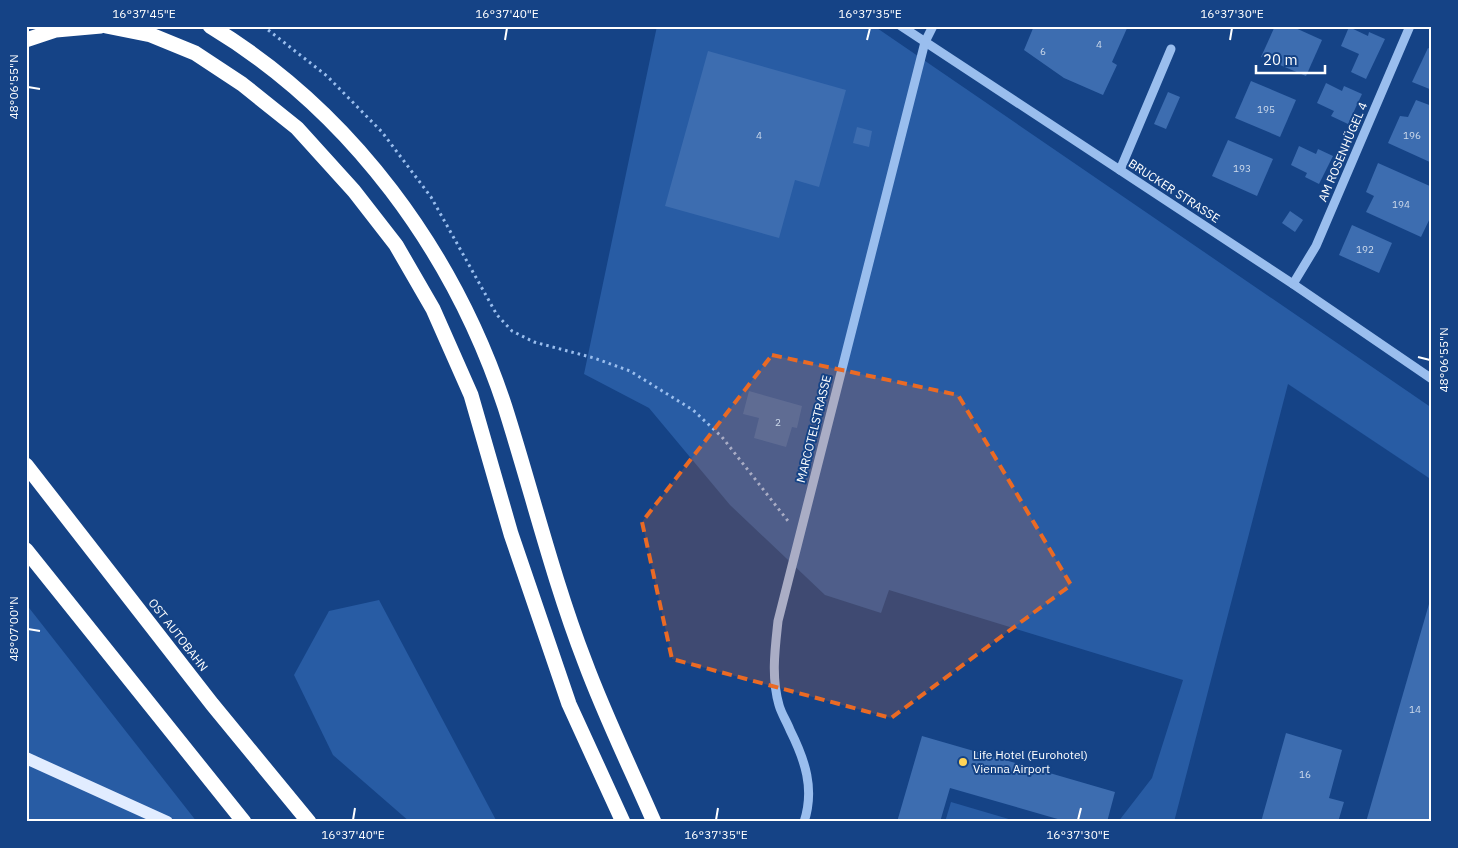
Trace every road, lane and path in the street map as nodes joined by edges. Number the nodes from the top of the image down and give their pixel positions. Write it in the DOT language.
graph roads {
  1 [pos="101,26"];
  2 [pos="106,26"];
  3 [pos="210,26"];
  4 [pos="262,26"];
  5 [pos="901,26"];
  6 [pos="933,26"];
  7 [pos="1410,26"];
  8 [pos="26,40"];
  9 [pos="925,42"];
  10 [pos="1171,49"];
  11 [pos="1120,170"];
  12 [pos="1293,284"];
  13 [pos="1432,379"];
  14 [pos="26,466"];
  15 [pos="800,535"];
  16 [pos="26,550"];
  17 [pos="26,758"];
  18 [pos="167,822"];
  19 [pos="244,822"];
  20 [pos="309,822"];
  21 [pos="623,822"];
  22 [pos="654,822"];
  23 [pos="804,822"];
  1 -- 8 [label="highway"];
  2 -- 21 [label="highway"];
  3 -- 22 [label="highway"];
  4 -- 15 [label="path"];
  5 -- 9 [label="street, BRUCKER STRASSE"];
  6 -- 9 [label="street, MARCOTELSTRASSE"];
  7 -- 12 [label="street, AM ROSENHÜGEL 4"];
  9 -- 11 [label="street, BRUCKER STRASSE"];
  9 -- 15 [label="street, MARCOTELSTRASSE"];
  10 -- 11 [label="street"];
  11 -- 12 [label="street, BRUCKER STRASSE"];
  12 -- 13 [label="street, BRUCKER STRASSE"];
  14 -- 20 [label="highway, OST AUTOBAHN"];
  15 -- 23 [label="street, MARCOTELSTRASSE"];
  16 -- 19 [label="highway"];
  17 -- 18 [label="main road"];
}
